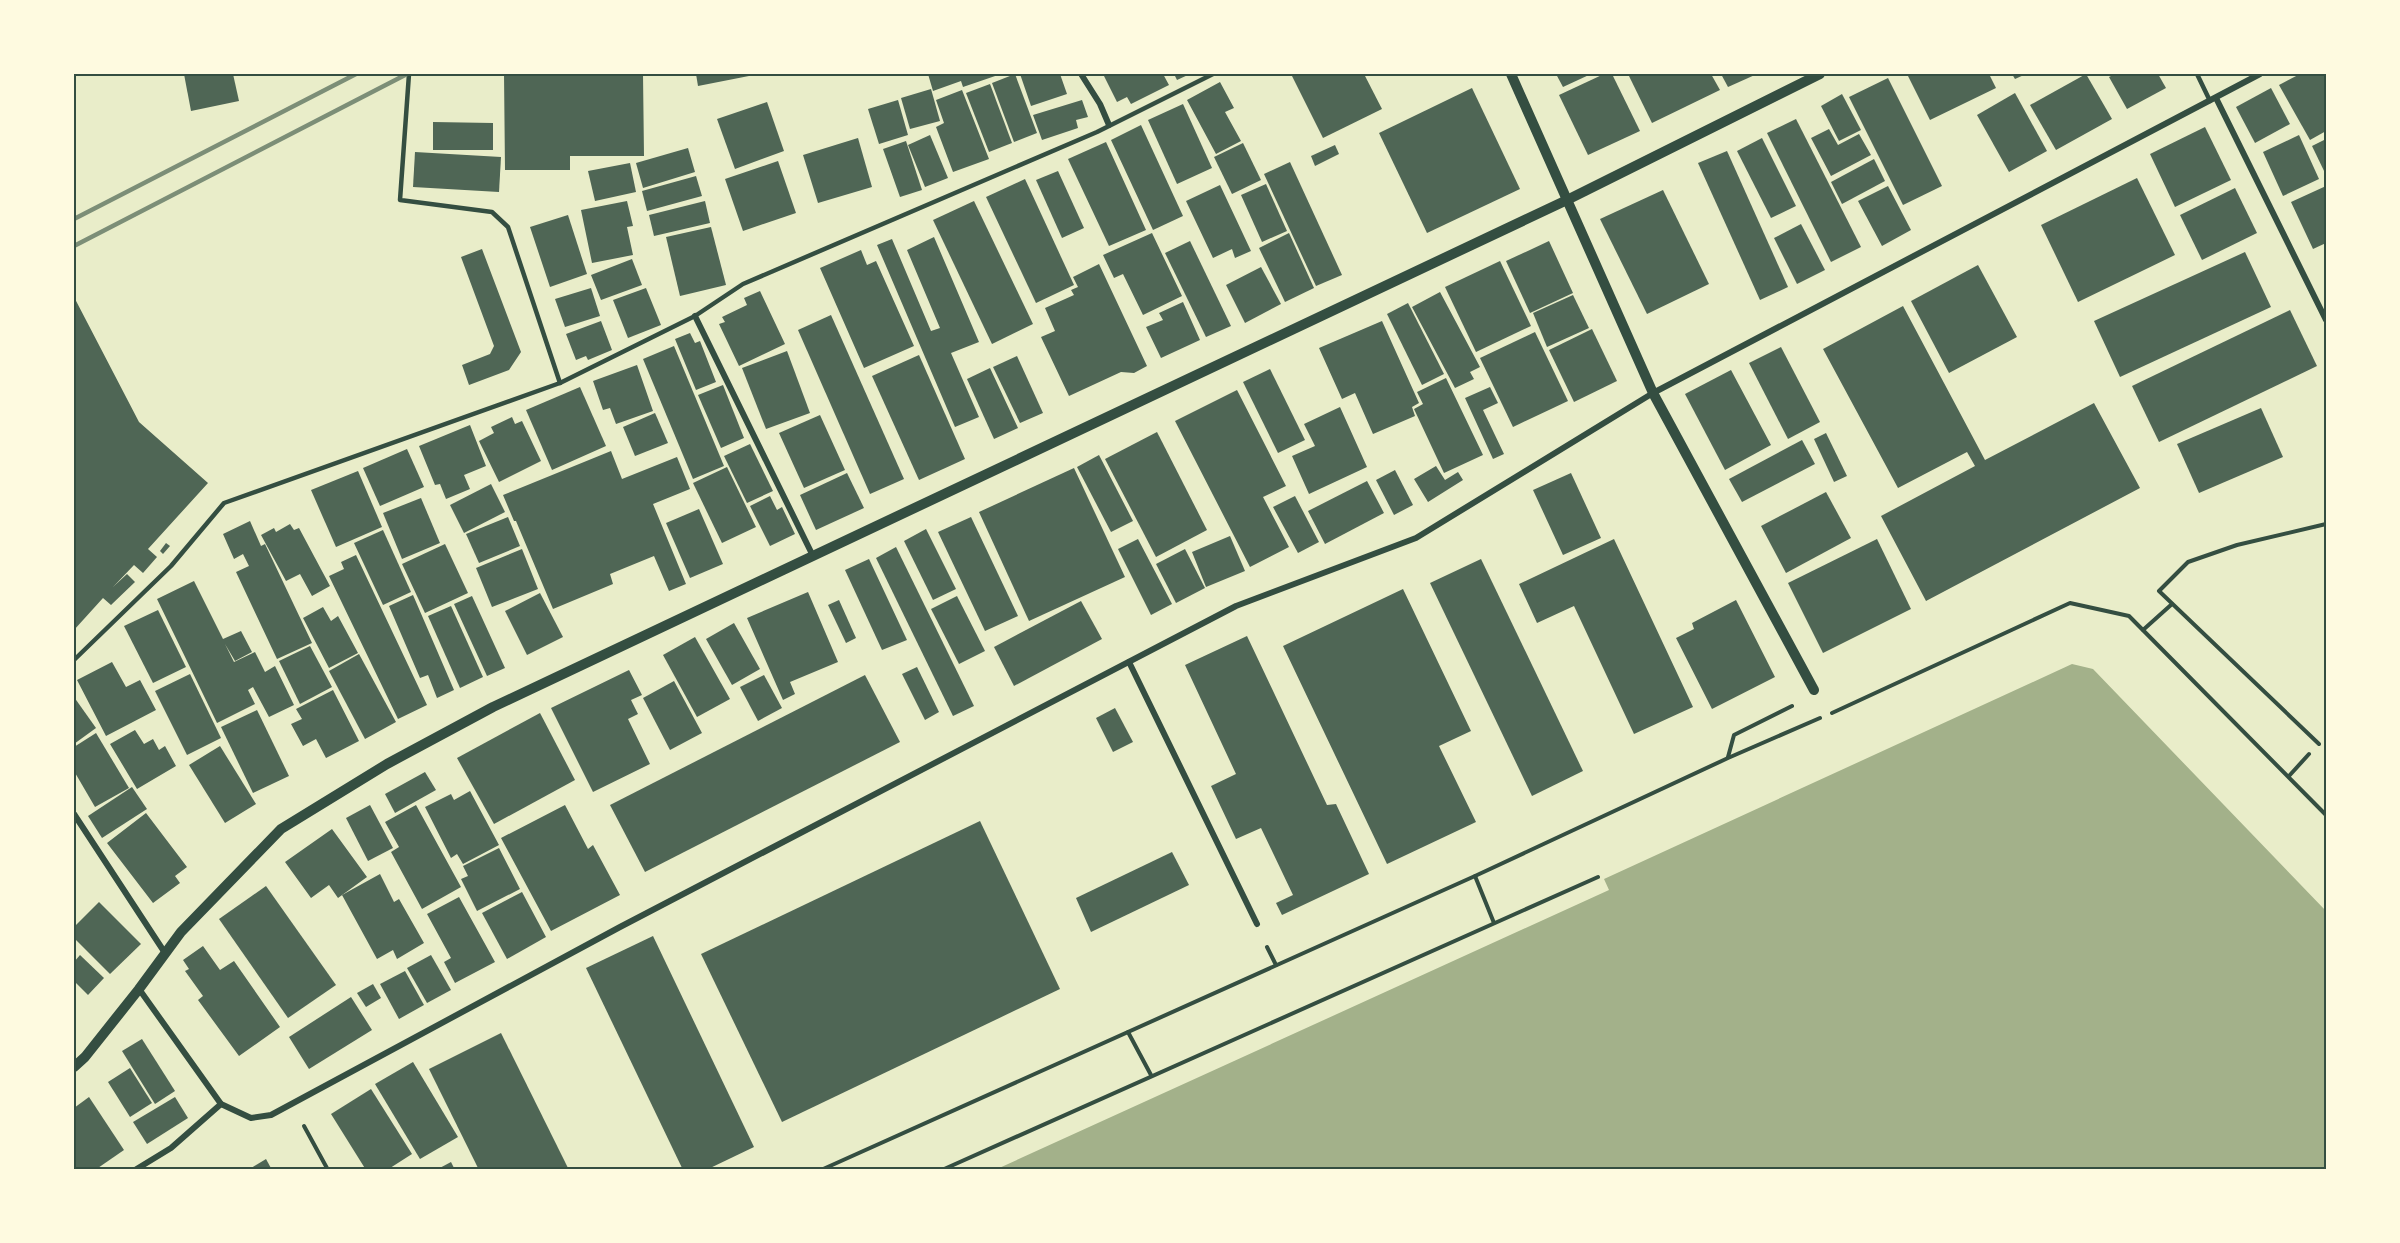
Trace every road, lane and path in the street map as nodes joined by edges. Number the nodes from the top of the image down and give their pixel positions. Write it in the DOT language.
graph roads {
  1 [pos="409,74"];
  2 [pos="1081,74"];
  3 [pos="1213,74"];
  4 [pos="1511,74"];
  5 [pos="1820,74"];
  6 [pos="2197,74"];
  7 [pos="2260,74"];
  8 [pos="2213,99"];
  9 [pos="1109,125"];
  10 [pos="1567,200"];
  11 [pos="695,315"];
  12 [pos="2326,320"];
  13 [pos="560,383"];
  14 [pos="1653,393"];
  15 [pos="2326,524"];
  16 [pos="813,556"];
  17 [pos="2172,603"];
  18 [pos="2143,630"];
  19 [pos="74,660"];
  20 [pos="1129,662"];
  21 [pos="1814,690"];
  22 [pos="2319,744"];
  23 [pos="2309,754"];
  24 [pos="1728,758"];
  25 [pos="2289,776"];
  26 [pos="74,814"];
  27 [pos="2326,815"];
  28 [pos="1475,876"];
  29 [pos="1598,877"];
  30 [pos="1494,923"];
  31 [pos="1257,924"];
  32 [pos="165,952"];
  33 [pos="139,989"];
  34 [pos="1128,1032"];
  35 [pos="74,1067"];
  36 [pos="1151,1075"];
  37 [pos="221,1104"];
  38 [pos="292,1104"];
  39 [pos="135,1170"];
  40 [pos="328,1170"];
  41 [pos="822,1170"];
  42 [pos="942,1170"];
  1 -- 13 [label="lane"];
  2 -- 9 [label="street"];
  3 -- 9 [label="lane"];
  4 -- 10 [label="street"];
  5 -- 10 [label="street"];
  6 -- 8 [label="lane"];
  7 -- 8 [label="street"];
  8 -- 12 [label="street"];
  8 -- 14 [label="street"];
  9 -- 11 [label="lane"];
  10 -- 14 [label="street"];
  10 -- 16 [label="street"];
  11 -- 13 [label="lane"];
  11 -- 16 [label="street"];
  13 -- 19 [label="lane"];
  14 -- 20 [label="street"];
  14 -- 21 [label="street"];
  15 -- 17 [label="path"];
  16 -- 32 [label="street"];
  17 -- 18 [label="path"];
  17 -- 22 [label="path"];
  18 -- 24 [label="path"];
  18 -- 25 [label="path"];
  20 -- 31 [label="street"];
  20 -- 38 [label="street"];
  21 -- 24 [label="path"];
  23 -- 25 [label="path"];
  24 -- 28 [label="path"];
  25 -- 27 [label="path"];
  26 -- 32 [label="street"];
  28 -- 30 [label="path"];
  28 -- 34 [label="path"];
  29 -- 30 [label="path"];
  30 -- 36 [label="path"];
  32 -- 33 [label="street"];
  33 -- 35 [label="street"];
  33 -- 37 [label="street"];
  34 -- 36 [label="path"];
  34 -- 41 [label="path"];
  36 -- 42 [label="path"];
  37 -- 38 [label="street"];
  37 -- 39 [label="street"];
  38 -- 40 [label="path"];
}
